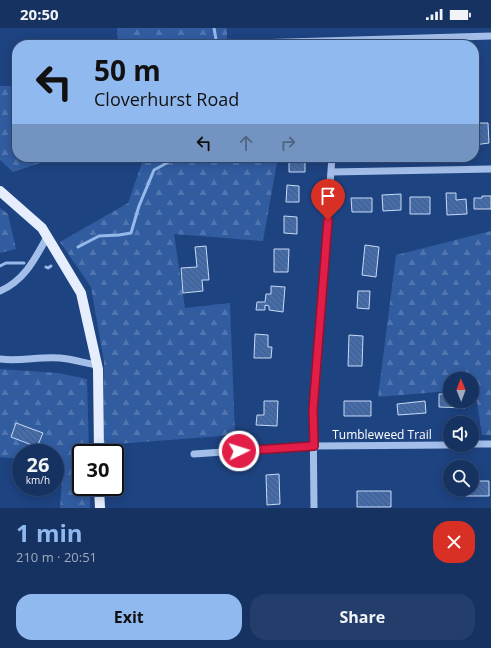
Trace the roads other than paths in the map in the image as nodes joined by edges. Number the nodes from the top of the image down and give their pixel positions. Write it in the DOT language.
graph roads {
  1 [pos="491,36"];
  2 [pos="405,40"];
  3 [pos="332,162"];
  4 [pos="491,169"];
  5 [pos="331,172"];
  6 [pos="0,191"];
  7 [pos="47,238"];
  8 [pos="0,291"];
  9 [pos="0,359"];
  10 [pos="97,365"];
  11 [pos="99,444"];
  12 [pos="479,444"];
  13 [pos="491,444"];
  14 [pos="443,445"];
  15 [pos="314,446"];
  16 [pos="194,454"];
  17 [pos="99,496"];
  18 [pos="100,508"];
  19 [pos="314,508"];
  1 -- 2 [label="street"];
  3 -- 5 [label="street"];
  4 -- 5 [label="street"];
  5 -- 15 [label="street"];
  6 -- 7 [label="main road"];
  7 -- 8 [label="street"];
  7 -- 10 [label="main road"];
  9 -- 10 [label="street"];
  10 -- 11 [label="main road"];
  12 -- 13 [label="street"];
  14 -- 15 [label="street, Tumbleweed Trail"];
  15 -- 16 [label="street, Tumbleweed Trail"];
  15 -- 19 [label="street"];
  17 -- 18 [label="main road"];
}
